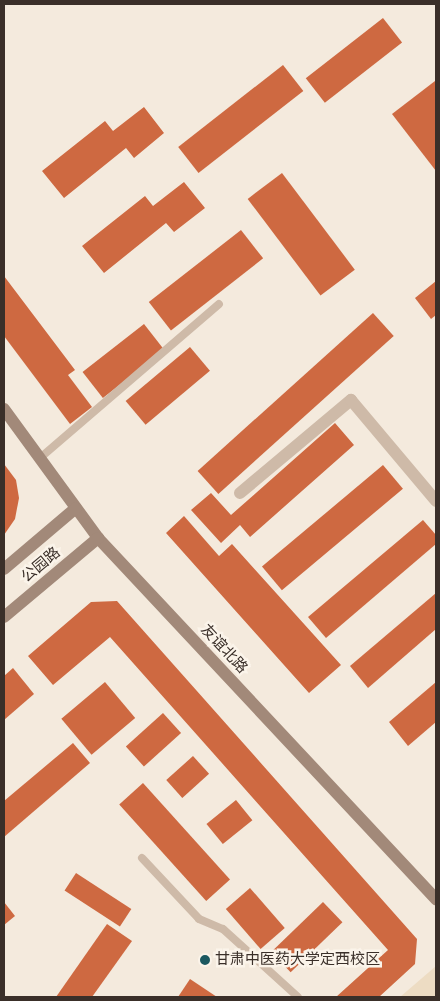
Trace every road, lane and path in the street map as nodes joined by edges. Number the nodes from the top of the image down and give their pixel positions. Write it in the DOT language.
graph roads {
  1 [pos="219,304"];
  2 [pos="4,409"];
  3 [pos="40,458"];
  4 [pos="240,493"];
  5 [pos="436,502"];
  6 [pos="76,508"];
  7 [pos="98,538"];
  8 [pos="4,569"];
  9 [pos="4,617"];
  10 [pos="142,858"];
  11 [pos="436,898"];
  12 [pos="298,997"];
  1 -- 3 [label="lane"];
  2 -- 3 [label="main road, 友谊北路"];
  3 -- 6 [label="main road, 友谊北路"];
  4 -- 5 [label="street"];
  6 -- 7 [label="main road, 友谊北路"];
  6 -- 8 [label="main road, 公园路"];
  7 -- 9 [label="main road, 公园路"];
  7 -- 11 [label="main road, 友谊北路"];
  10 -- 12 [label="lane"];
}
